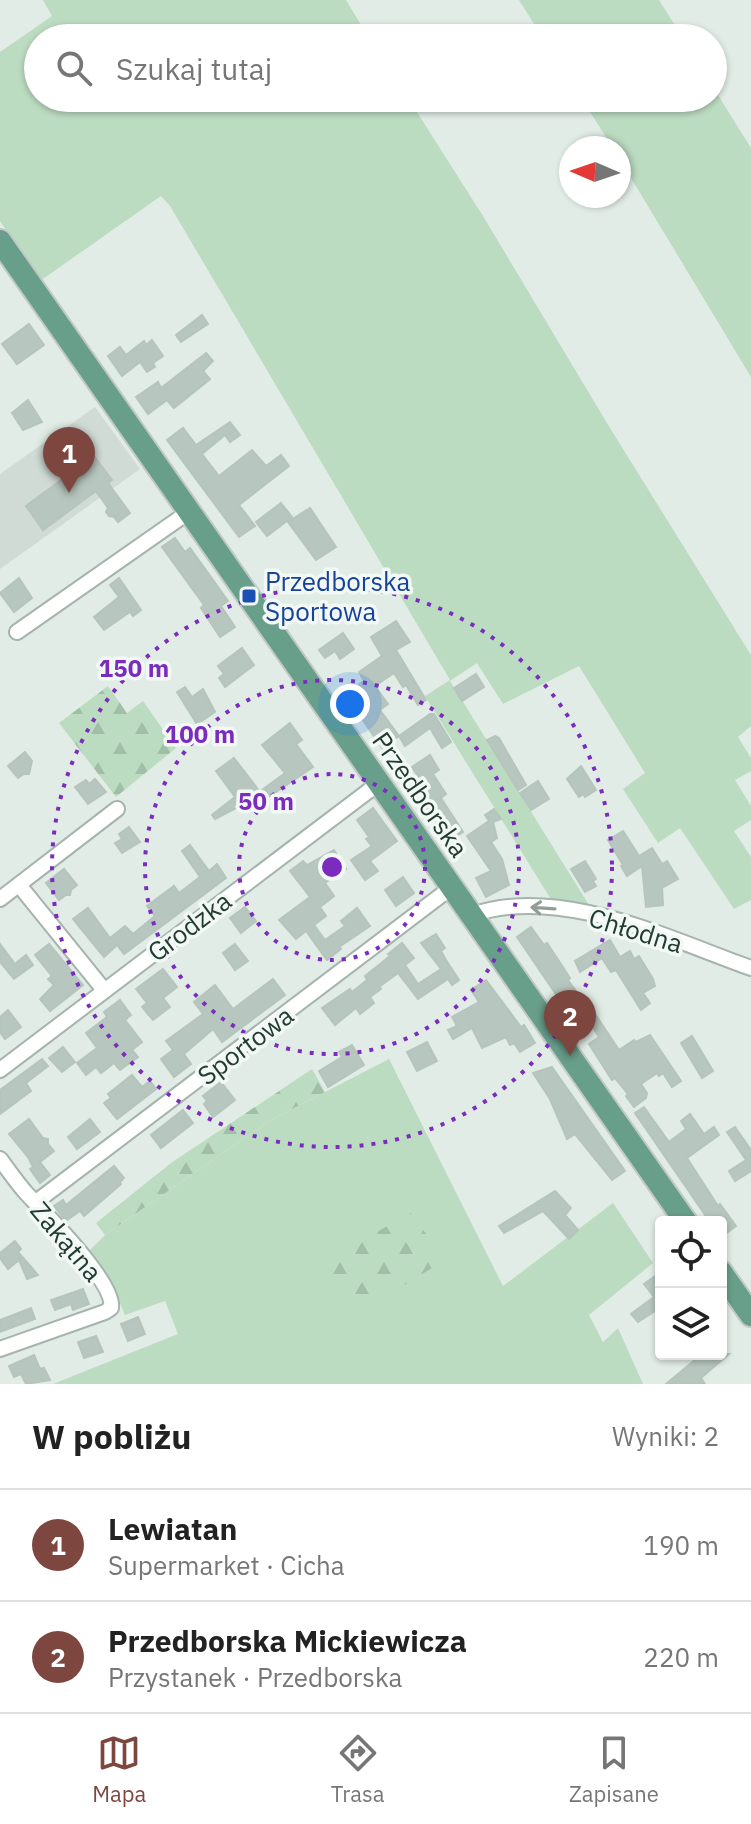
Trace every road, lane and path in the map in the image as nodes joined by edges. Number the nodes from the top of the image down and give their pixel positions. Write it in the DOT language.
graph roads {
  1 [pos="0,241"];
  2 [pos="190,511"];
  3 [pos="17,632"];
  4 [pos="379,783"];
  5 [pos="117,809"];
  6 [pos="19,885"];
  7 [pos="452,887"];
  8 [pos="0,899"];
  9 [pos="472,915"];
  10 [pos="751,968"];
  11 [pos="104,990"];
  12 [pos="0,1070"];
  13 [pos="0,1159"];
  14 [pos="36,1202"];
  15 [pos="682,1216"];
  16 [pos="727,1281"];
  17 [pos="751,1315"];
  18 [pos="0,1349"];
  1 -- 2 [label="main road, Przedborska"];
  2 -- 3 [label="street"];
  2 -- 4 [label="main road, Przedborska"];
  4 -- 7 [label="main road, Przedborska"];
  4 -- 11 [label="street, Grodzka"];
  5 -- 6 [label="street"];
  6 -- 8 [label="street"];
  6 -- 11 [label="street"];
  7 -- 9 [label="main road, Przedborska"];
  7 -- 14 [label="street, Sportowa"];
  10 -- 9 [label="street, Chłodna, one-way"];
  9 -- 15 [label="main road, Przedborska"];
  11 -- 12 [label="street, Grodzka"];
  13 -- 14 [label="street, Zakątna"];
  14 -- 18 [label="street, Zakątna"];
  16 -- 17 [label="main road"];
}
